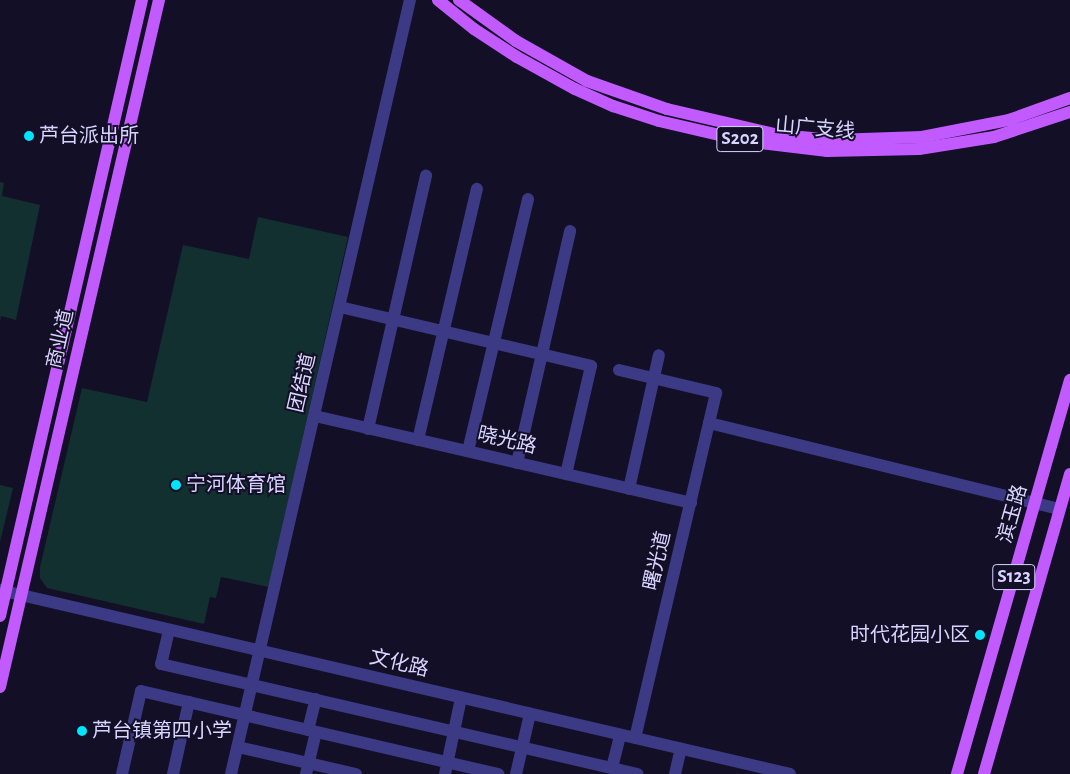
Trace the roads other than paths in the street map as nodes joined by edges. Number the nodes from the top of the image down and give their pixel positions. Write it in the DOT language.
graph roads {
  1 [pos="142,0"];
  2 [pos="159,0"];
  3 [pos="410,0"];
  4 [pos="438,0"];
  5 [pos="459,0"];
  6 [pos="1070,98"];
  7 [pos="1070,112"];
  8 [pos="426,176"];
  9 [pos="476,189"];
  10 [pos="528,199"];
  11 [pos="570,231"];
  12 [pos="340,307"];
  13 [pos="393,320"];
  14 [pos="443,331"];
  15 [pos="493,343"];
  16 [pos="542,354"];
  17 [pos="659,355"];
  18 [pos="619,370"];
  19 [pos="654,378"];
  20 [pos="1070,380"];
  21 [pos="315,416"];
  22 [pos="709,423"];
  23 [pos="368,429"];
  24 [pos="418,440"];
  25 [pos="468,451"];
  26 [pos="517,463"];
  27 [pos="566,474"];
  28 [pos="1070,474"];
  29 [pos="629,488"];
  30 [pos="691,503"];
  31 [pos="1036,503"];
  32 [pos="1060,509"];
  33 [pos="3,590"];
  34 [pos="21,595"];
  35 [pos="0,616"];
  36 [pos="169,630"];
  37 [pos="261,651"];
  38 [pos="253,684"];
  39 [pos="0,687"];
  40 [pos="461,698"];
  41 [pos="316,699"];
  42 [pos="189,702"];
  43 [pos="530,714"];
  44 [pos="246,716"];
  45 [pos="312,731"];
  46 [pos="454,731"];
  47 [pos="620,735"];
  48 [pos="635,738"];
  49 [pos="238,746"];
  50 [pos="522,747"];
  51 [pos="681,748"];
  52 [pos="308,768"];
  53 [pos="446,768"];
  54 [pos="587,768"];
  55 [pos="612,768"];
  56 [pos="743,769"];
  57 [pos="122,774"];
  58 [pos="173,774"];
  59 [pos="231,774"];
  60 [pos="356,774"];
  61 [pos="498,774"];
  62 [pos="516,774"];
  63 [pos="637,774"];
  64 [pos="675,774"];
  65 [pos="790,774"];
  66 [pos="957,774"];
  67 [pos="984,774"];
  1 -- 33 [label="main road, 商业道"];
  2 -- 34 [label="main road, 商业道"];
  3 -- 12 [label="street, 团结道"];
  4 -- 7 [label="main road, 山广支线 / S202"];
  5 -- 6 [label="main road, 山广支线 / S202"];
  8 -- 13 [label="street"];
  9 -- 14 [label="street"];
  10 -- 15 [label="street"];
  11 -- 16 [label="street"];
  12 -- 13 [label="street"];
  12 -- 21 [label="street, 团结道"];
  13 -- 14 [label="street"];
  13 -- 23 [label="street"];
  14 -- 15 [label="street"];
  14 -- 24 [label="street"];
  15 -- 16 [label="street"];
  15 -- 25 [label="street"];
  16 -- 26 [label="street"];
  16 -- 27 [label="street"];
  17 -- 19 [label="street"];
  18 -- 19 [label="street"];
  19 -- 22 [label="street, 曙光道"];
  19 -- 29 [label="street"];
  20 -- 31 [label="main road, 滨玉路 / S123"];
  21 -- 23 [label="street, 晓光路"];
  21 -- 37 [label="street, 团结道"];
  22 -- 30 [label="street, 曙光道"];
  22 -- 31 [label="street"];
  23 -- 24 [label="street, 晓光路"];
  24 -- 25 [label="street, 晓光路"];
  25 -- 26 [label="street, 晓光路"];
  26 -- 27 [label="street, 晓光路"];
  27 -- 29 [label="street, 晓光路"];
  28 -- 32 [label="main road, S123"];
  29 -- 30 [label="street, 晓光路"];
  30 -- 48 [label="street, 曙光道"];
  31 -- 32 [label="street"];
  31 -- 66 [label="main road, 滨玉路 / S123"];
  32 -- 67 [label="main road, S123"];
  33 -- 34 [label="street, 文化路"];
  33 -- 35 [label="main road, 商业道"];
  34 -- 36 [label="street, 文化路"];
  34 -- 39 [label="main road, 商业道"];
  36 -- 37 [label="street, 文化路"];
  36 -- 38 [label="street"];
  37 -- 38 [label="street, 团结道"];
  37 -- 40 [label="street, 文化路"];
  38 -- 41 [label="street"];
  38 -- 44 [label="street, 团结道"];
  40 -- 43 [label="street, 文化路"];
  40 -- 46 [label="street"];
  41 -- 45 [label="street"];
  41 -- 46 [label="street"];
  42 -- 44 [label="street"];
  42 -- 57 [label="street"];
  42 -- 58 [label="street"];
  43 -- 47 [label="street, 文化路"];
  43 -- 50 [label="street"];
  44 -- 45 [label="street"];
  44 -- 49 [label="street, 团结道"];
  45 -- 52 [label="street"];
  45 -- 53 [label="street"];
  46 -- 50 [label="street"];
  46 -- 53 [label="street"];
  47 -- 48 [label="street, 文化路"];
  47 -- 55 [label="street"];
  48 -- 51 [label="street, 文化路"];
  49 -- 52 [label="street"];
  49 -- 59 [label="street, 团结道"];
  50 -- 54 [label="street"];
  50 -- 62 [label="street"];
  51 -- 56 [label="street, 文化路"];
  51 -- 64 [label="street"];
  52 -- 60 [label="street"];
  53 -- 61 [label="street"];
  54 -- 55 [label="street"];
  55 -- 63 [label="street"];
  56 -- 65 [label="street, 文化路"];
}
